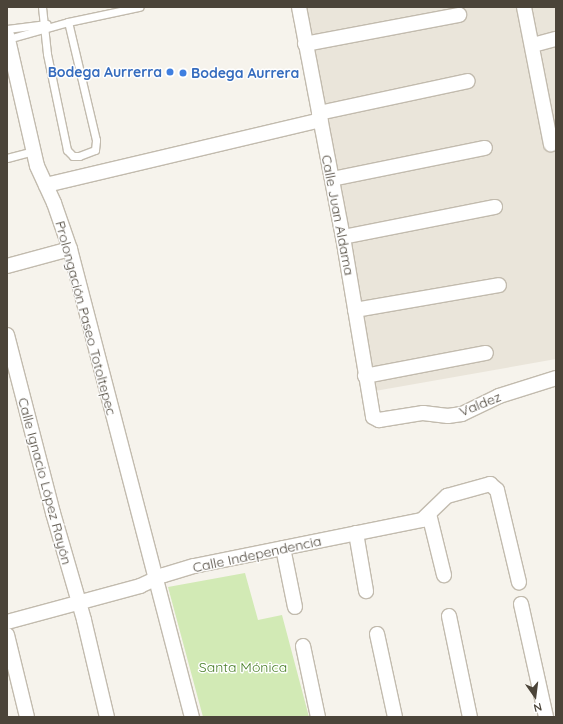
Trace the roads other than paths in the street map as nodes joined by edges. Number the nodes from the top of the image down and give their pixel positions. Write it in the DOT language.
graph roads {
  1 [pos="42,7"];
  2 [pos="139,7"];
  3 [pos="299,7"];
  4 [pos="524,7"];
  5 [pos="459,15"];
  6 [pos="68,22"];
  7 [pos="44,27"];
  8 [pos="556,39"];
  9 [pos="8,41"];
  10 [pos="305,44"];
  11 [pos="533,45"];
  12 [pos="468,81"];
  13 [pos="319,117"];
  14 [pos="551,144"];
  15 [pos="485,148"];
  16 [pos="33,151"];
  17 [pos="7,158"];
  18 [pos="332,179"];
  19 [pos="46,185"];
  20 [pos="495,207"];
  21 [pos="343,237"];
  22 [pos="70,248"];
  23 [pos="7,266"];
  24 [pos="499,285"];
  25 [pos="356,310"];
  26 [pos="7,335"];
  27 [pos="486,354"];
  28 [pos="365,376"];
  29 [pos="556,378"];
  30 [pos="379,420"];
  31 [pos="429,514"];
  32 [pos="356,533"];
  33 [pos="283,548"];
  34 [pos="444,575"];
  35 [pos="156,579"];
  36 [pos="519,582"];
  37 [pos="366,591"];
  38 [pos="79,603"];
  39 [pos="521,604"];
  40 [pos="295,607"];
  41 [pos="450,616"];
  42 [pos="7,622"];
  43 [pos="377,634"];
  44 [pos="7,635"];
  45 [pos="303,646"];
  46 [pos="27,717"];
  47 [pos="107,717"];
  48 [pos="192,717"];
  49 [pos="318,717"];
  50 [pos="395,717"];
  51 [pos="470,717"];
  52 [pos="546,717"];
  1 -- 7 [label="lane"];
  2 -- 6 [label="lane"];
  3 -- 10 [label="street, Calle Juan Aldama"];
  4 -- 11 [label="street"];
  5 -- 10 [label="street"];
  6 -- 7 [label="lane"];
  6 -- 7 [label="lane"];
  7 -- 9 [label="lane"];
  8 -- 11 [label="street"];
  9 -- 16 [label="street, Prolongación Paseo Totoltepec"];
  10 -- 13 [label="street, Calle Juan Aldama"];
  11 -- 14 [label="street"];
  12 -- 13 [label="street"];
  13 -- 18 [label="street, Calle Juan Aldama"];
  13 -- 19 [label="street"];
  15 -- 18 [label="street"];
  16 -- 17 [label="lane"];
  16 -- 19 [label="street, Prolongación Paseo Totoltepec"];
  18 -- 21 [label="street, Calle Juan Aldama"];
  19 -- 22 [label="street, Prolongación Paseo Totoltepec"];
  20 -- 21 [label="street"];
  21 -- 25 [label="street, Calle Juan Aldama"];
  22 -- 23 [label="street"];
  22 -- 35 [label="street, Prolongación Paseo Totoltepec"];
  24 -- 25 [label="street"];
  25 -- 28 [label="street, Calle Juan Aldama"];
  26 -- 38 [label="street, Calle Ignacio López Rayón"];
  27 -- 28 [label="street"];
  28 -- 30 [label="street, Calle Juan Aldama"];
  29 -- 30 [label="street, Valdez"];
  31 -- 32 [label="street, Calle Independencia"];
  31 -- 34 [label="street"];
  31 -- 36 [label="street, Calle Independencia"];
  32 -- 33 [label="street, Calle Independencia"];
  32 -- 37 [label="street"];
  33 -- 35 [label="street, Calle Independencia"];
  33 -- 40 [label="street"];
  35 -- 38 [label="street, Calle Independencia"];
  35 -- 48 [label="street, Prolongación Paseo Totoltepec"];
  38 -- 42 [label="street, Calle Independencia"];
  38 -- 47 [label="street, Calle Ignacio López Rayón"];
  39 -- 52 [label="street"];
  41 -- 51 [label="street"];
  43 -- 50 [label="street"];
  44 -- 46 [label="street"];
  45 -- 49 [label="street"];
}
